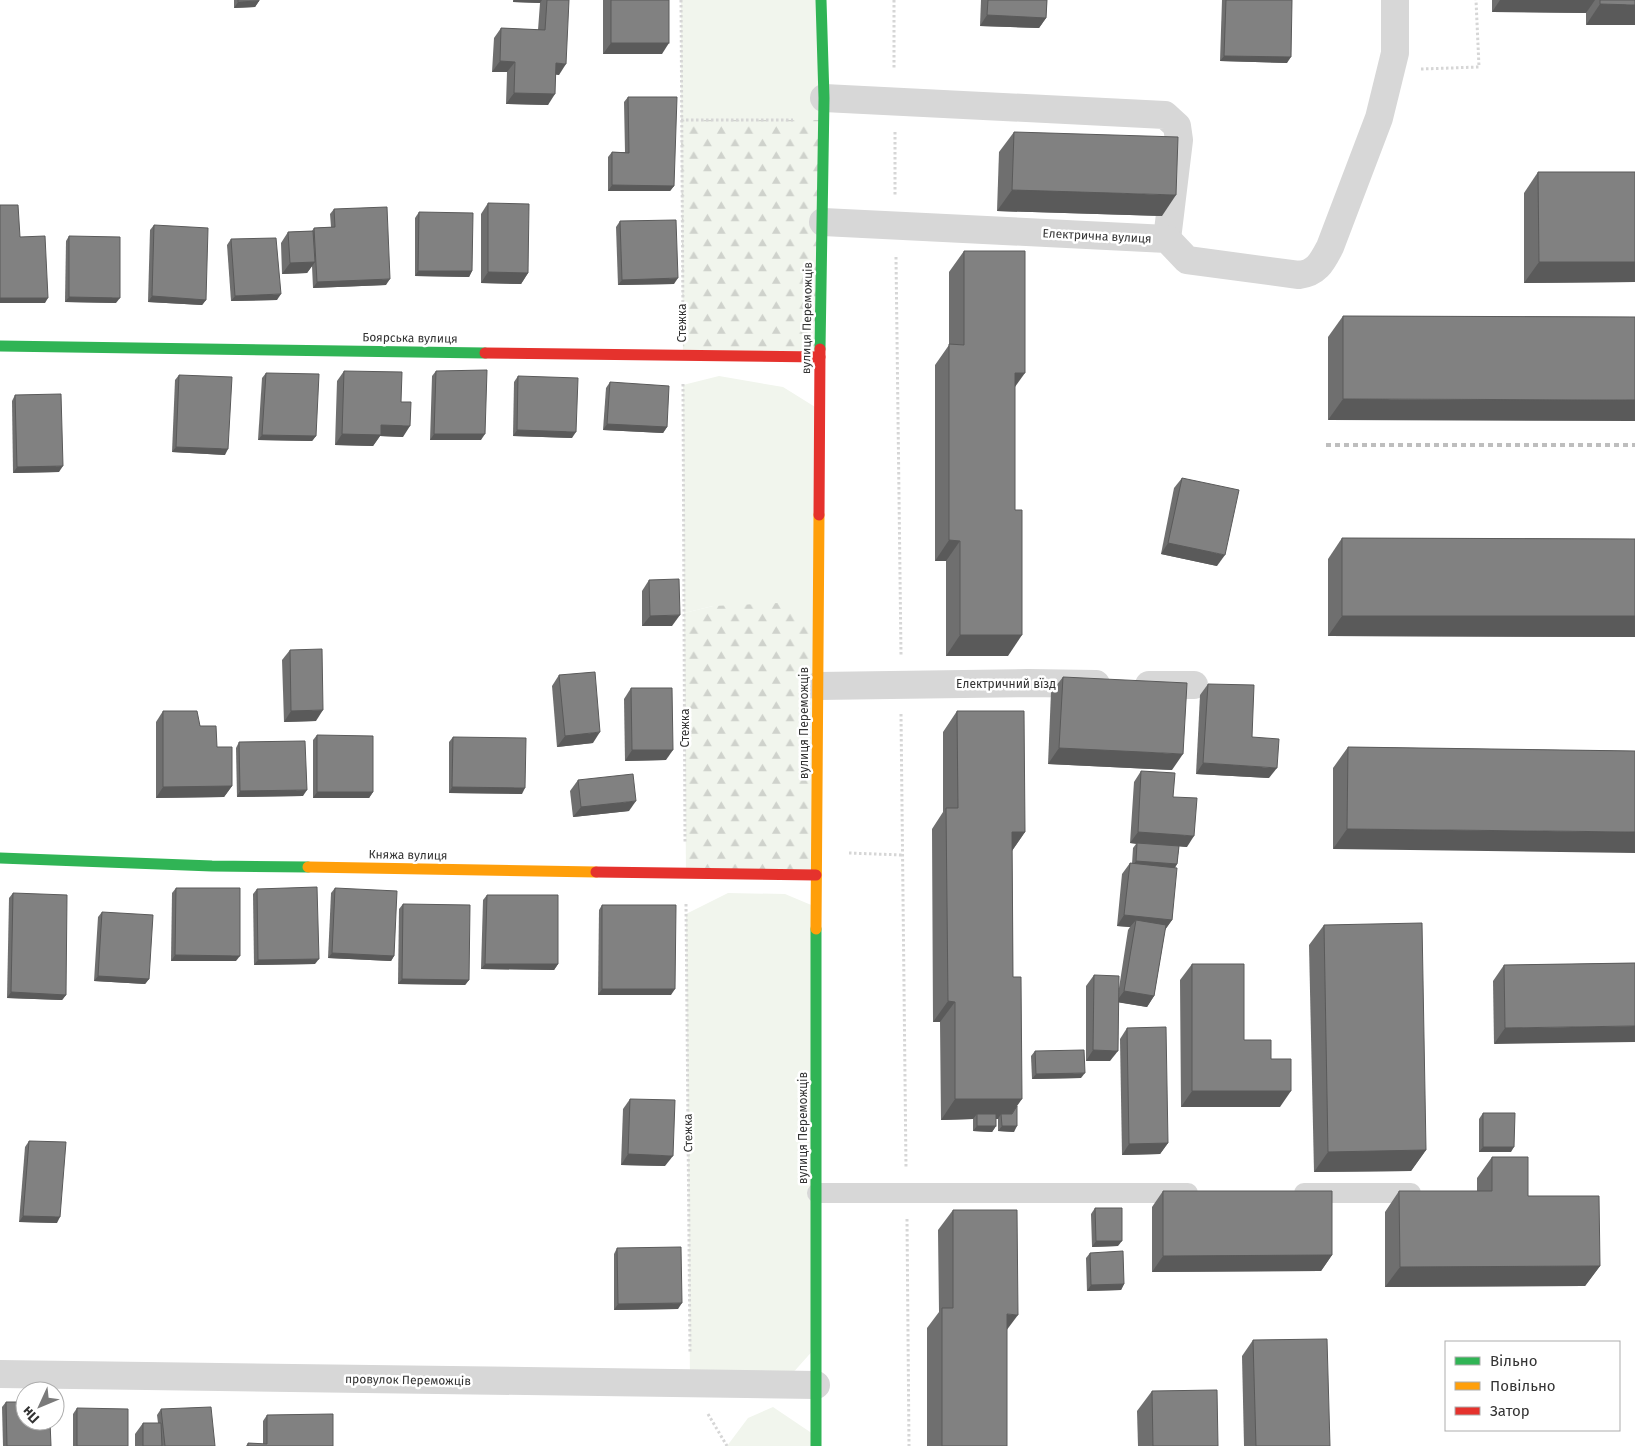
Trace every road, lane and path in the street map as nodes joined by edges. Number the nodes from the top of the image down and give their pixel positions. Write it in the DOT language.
graph roads {
  1 [pos="681,0"];
  2 [pos="821,0"];
  3 [pos="894,0"];
  4 [pos="1395,0"];
  5 [pos="1476,0"];
  6 [pos="1390,71"];
  7 [pos="895,102"];
  8 [pos="824,109"];
  9 [pos="682,120"];
  10 [pos="823,222"];
  11 [pos="896,226"];
  12 [pos="1167,239"];
  13 [pos="0,346"];
  14 [pos="683,356"];
  15 [pos="820,357"];
  16 [pos="901,684"];
  17 [pos="1194,685"];
  18 [pos="818,686"];
  19 [pos="849,853"];
  20 [pos="902,855"];
  21 [pos="0,858"];
  22 [pos="686,873"];
  23 [pos="816,875"];
  24 [pos="818,1193"];
  25 [pos="906,1193"];
  26 [pos="1203,1193"];
  27 [pos="1282,1193"];
  28 [pos="1411,1193"];
  29 [pos="0,1374"];
  30 [pos="690,1384"];
  31 [pos="816,1385"];
  32 [pos="727,1446"];
  33 [pos="816,1446"];
  34 [pos="909,1446"];
  1 -- 9 [label="path, Стежка"];
  2 -- 8 [label="street, вулиця Переможців"];
  3 -- 7 [label="path"];
  4 -- 6 [label="street, Електрична вулиця"];
  5 -- 6 [label="path"];
  6 -- 12 [label="street, Електрична вулиця"];
  7 -- 8 [label="street"];
  7 -- 11 [label="path"];
  7 -- 12 [label="street"];
  8 -- 9 [label="path"];
  8 -- 10 [label="street, вулиця Переможців"];
  9 -- 14 [label="path, Стежка"];
  10 -- 11 [label="street, Електрична вулиця"];
  10 -- 15 [label="street, вулиця Переможців"];
  11 -- 12 [label="street, Електрична вулиця"];
  11 -- 16 [label="path"];
  13 -- 14 [label="street, Боярська вулиця"];
  14 -- 15 [label="street, Боярська вулиця"];
  14 -- 22 [label="path, Стежка"];
  15 -- 18 [label="street, вулиця Переможців"];
  16 -- 17 [label="street, Електричний вїзд"];
  16 -- 18 [label="street, Електричний вїзд"];
  16 -- 20 [label="path"];
  18 -- 23 [label="street, вулиця Переможців"];
  19 -- 20 [label="path"];
  20 -- 25 [label="path"];
  21 -- 22 [label="street, Княжа вулиця"];
  22 -- 23 [label="street, Княжа вулиця"];
  22 -- 30 [label="path, Стежка"];
  23 -- 24 [label="street, вулиця Переможців"];
  24 -- 25 [label="lane"];
  24 -- 31 [label="street, вулиця Переможців"];
  25 -- 26 [label="lane"];
  25 -- 34 [label="path"];
  27 -- 28 [label="lane"];
  29 -- 30 [label="street, провулок Переможців"];
  30 -- 31 [label="street, провулок Переможців"];
  30 -- 32 [label="path"];
  31 -- 33 [label="street, вулиця Переможців"];
}
